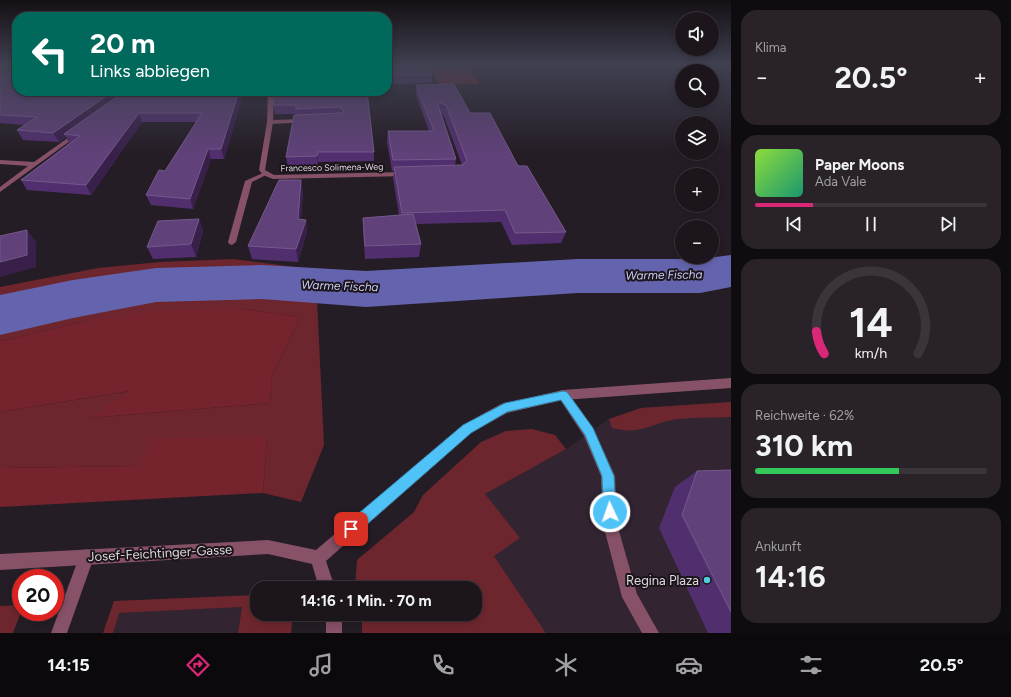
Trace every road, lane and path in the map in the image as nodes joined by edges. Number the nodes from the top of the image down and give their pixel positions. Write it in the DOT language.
graph roads {
  1 [pos="271,96"];
  2 [pos="317,121"];
  3 [pos="270,122"];
  4 [pos="85,128"];
  5 [pos="0,162"];
  6 [pos="35,164"];
  7 [pos="265,174"];
  8 [pos="414,174"];
  9 [pos="0,190"];
  10 [pos="232,242"];
  11 [pos="731,383"];
  12 [pos="563,395"];
  13 [pos="86,558"];
  14 [pos="318,558"];
  15 [pos="0,562"];
  16 [pos="325,581"];
  17 [pos="334,621"];
  18 [pos="59,633"];
  19 [pos="334,633"];
  20 [pos="651,633"];
  1 -- 3 [label="street, Francesco Solimena-Weg"];
  2 -- 3 [label="street"];
  3 -- 7 [label="street, Francesco Solimena-Weg"];
  4 -- 6 [label="street"];
  5 -- 6 [label="street"];
  6 -- 9 [label="street"];
  7 -- 8 [label="street, Francesco Solimena-Weg"];
  7 -- 10 [label="street"];
  11 -- 12 [label="street"];
  12 -- 14 [label="street"];
  12 -- 20 [label="street"];
  13 -- 14 [label="street, Josef-Feichtinger-Gasse"];
  13 -- 15 [label="street, Josef-Feichtinger-Gasse"];
  13 -- 18 [label="street"];
  14 -- 16 [label="street"];
  17 -- 19 [label="street"];
}
